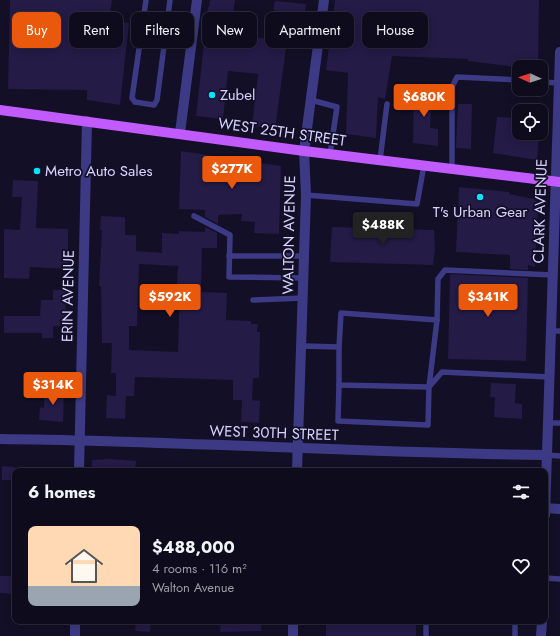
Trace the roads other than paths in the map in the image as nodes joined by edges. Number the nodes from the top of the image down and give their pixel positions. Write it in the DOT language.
graph roads {
  1 [pos="146,0"];
  2 [pos="170,0"];
  3 [pos="197,0"];
  4 [pos="324,0"];
  5 [pos="560,52"];
  6 [pos="512,80"];
  7 [pos="548,82"];
  8 [pos="560,83"];
  9 [pos="310,100"];
  10 [pos="387,104"];
  11 [pos="0,110"];
  12 [pos="87,121"];
  13 [pos="180,133"];
  14 [pos="304,150"];
  15 [pos="330,154"];
  16 [pos="380,160"];
  17 [pos="424,165"];
  18 [pos="452,169"];
  19 [pos="558,182"];
  20 [pos="306,195"];
  21 [pos="194,216"];
  22 [pos="229,256"];
  23 [pos="304,256"];
  24 [pos="553,275"];
  25 [pos="304,278"];
  26 [pos="303,298"];
  27 [pos="254,300"];
  28 [pos="437,320"];
  29 [pos="555,331"];
  30 [pos="302,346"];
  31 [pos="339,347"];
  32 [pos="549,377"];
  33 [pos="339,385"];
  34 [pos="429,387"];
  35 [pos="548,423"];
  36 [pos="560,423"];
  37 [pos="0,439"];
  38 [pos="79,440"];
  39 [pos="297,450"];
  40 [pos="547,456"];
  41 [pos="560,456"];
  42 [pos="79,468"];
  43 [pos="297,468"];
  44 [pos="547,468"];
  45 [pos="548,508"];
  46 [pos="560,509"];
  47 [pos="548,578"];
  48 [pos="560,579"];
  49 [pos="75,624"];
  50 [pos="293,624"];
  51 [pos="426,624"];
  52 [pos="515,624"];
  53 [pos="542,624"];
  54 [pos="75,636"];
  55 [pos="293,636"];
  56 [pos="426,636"];
  57 [pos="515,636"];
  58 [pos="541,636"];
  1 -- 2 [label="lane"];
  3 -- 13 [label="street"];
  4 -- 9 [label="street, WALTON AVENUE"];
  5 -- 8 [label="street, CLARK AVENUE"];
  6 -- 18 [label="lane"];
  7 -- 8 [label="lane"];
  8 -- 19 [label="street, CLARK AVENUE"];
  9 -- 14 [label="street, WALTON AVENUE"];
  9 -- 15 [label="lane"];
  10 -- 16 [label="lane"];
  11 -- 12 [label="main road, WEST 25TH STREET"];
  12 -- 13 [label="main road, WEST 25TH STREET"];
  12 -- 38 [label="street, ERIN AVENUE"];
  13 -- 14 [label="main road, WEST 25TH STREET"];
  14 -- 15 [label="main road, WEST 25TH STREET"];
  14 -- 20 [label="street, WALTON AVENUE"];
  15 -- 16 [label="main road, WEST 25TH STREET"];
  16 -- 17 [label="main road, WEST 25TH STREET"];
  17 -- 18 [label="main road, WEST 25TH STREET"];
  17 -- 20 [label="lane"];
  18 -- 19 [label="main road, WEST 25TH STREET"];
  19 -- 24 [label="street, CLARK AVENUE"];
  20 -- 23 [label="street, WALTON AVENUE"];
  21 -- 22 [label="lane"];
  22 -- 23 [label="lane"];
  22 -- 25 [label="lane"];
  23 -- 25 [label="street, WALTON AVENUE"];
  24 -- 28 [label="lane"];
  24 -- 29 [label="street, CLARK AVENUE"];
  25 -- 26 [label="street, WALTON AVENUE"];
  26 -- 27 [label="lane"];
  26 -- 30 [label="street, WALTON AVENUE"];
  28 -- 31 [label="lane"];
  28 -- 34 [label="lane"];
  29 -- 32 [label="street, CLARK AVENUE"];
  30 -- 31 [label="lane"];
  30 -- 39 [label="street, WALTON AVENUE"];
  31 -- 33 [label="lane"];
  32 -- 34 [label="lane"];
  32 -- 35 [label="street, CLARK AVENUE"];
  33 -- 34 [label="lane"];
  33 -- 34 [label="lane"];
  35 -- 36 [label="lane"];
  35 -- 40 [label="street, CLARK AVENUE"];
  37 -- 38 [label="street, WEST 30TH STREET"];
  38 -- 39 [label="street, WEST 30TH STREET"];
  38 -- 42 [label="street, ERIN AVENUE"];
  39 -- 40 [label="street, WEST 30TH STREET"];
  39 -- 43 [label="street, WALTON AVENUE"];
  40 -- 41 [label="lane"];
  40 -- 44 [label="street, CLARK AVENUE"];
  45 -- 46 [label="street"];
  47 -- 48 [label="lane"];
  49 -- 54 [label="street"];
  50 -- 55 [label="street"];
  51 -- 56 [label="lane"];
  52 -- 57 [label="lane"];
  53 -- 58 [label="street"];
}
